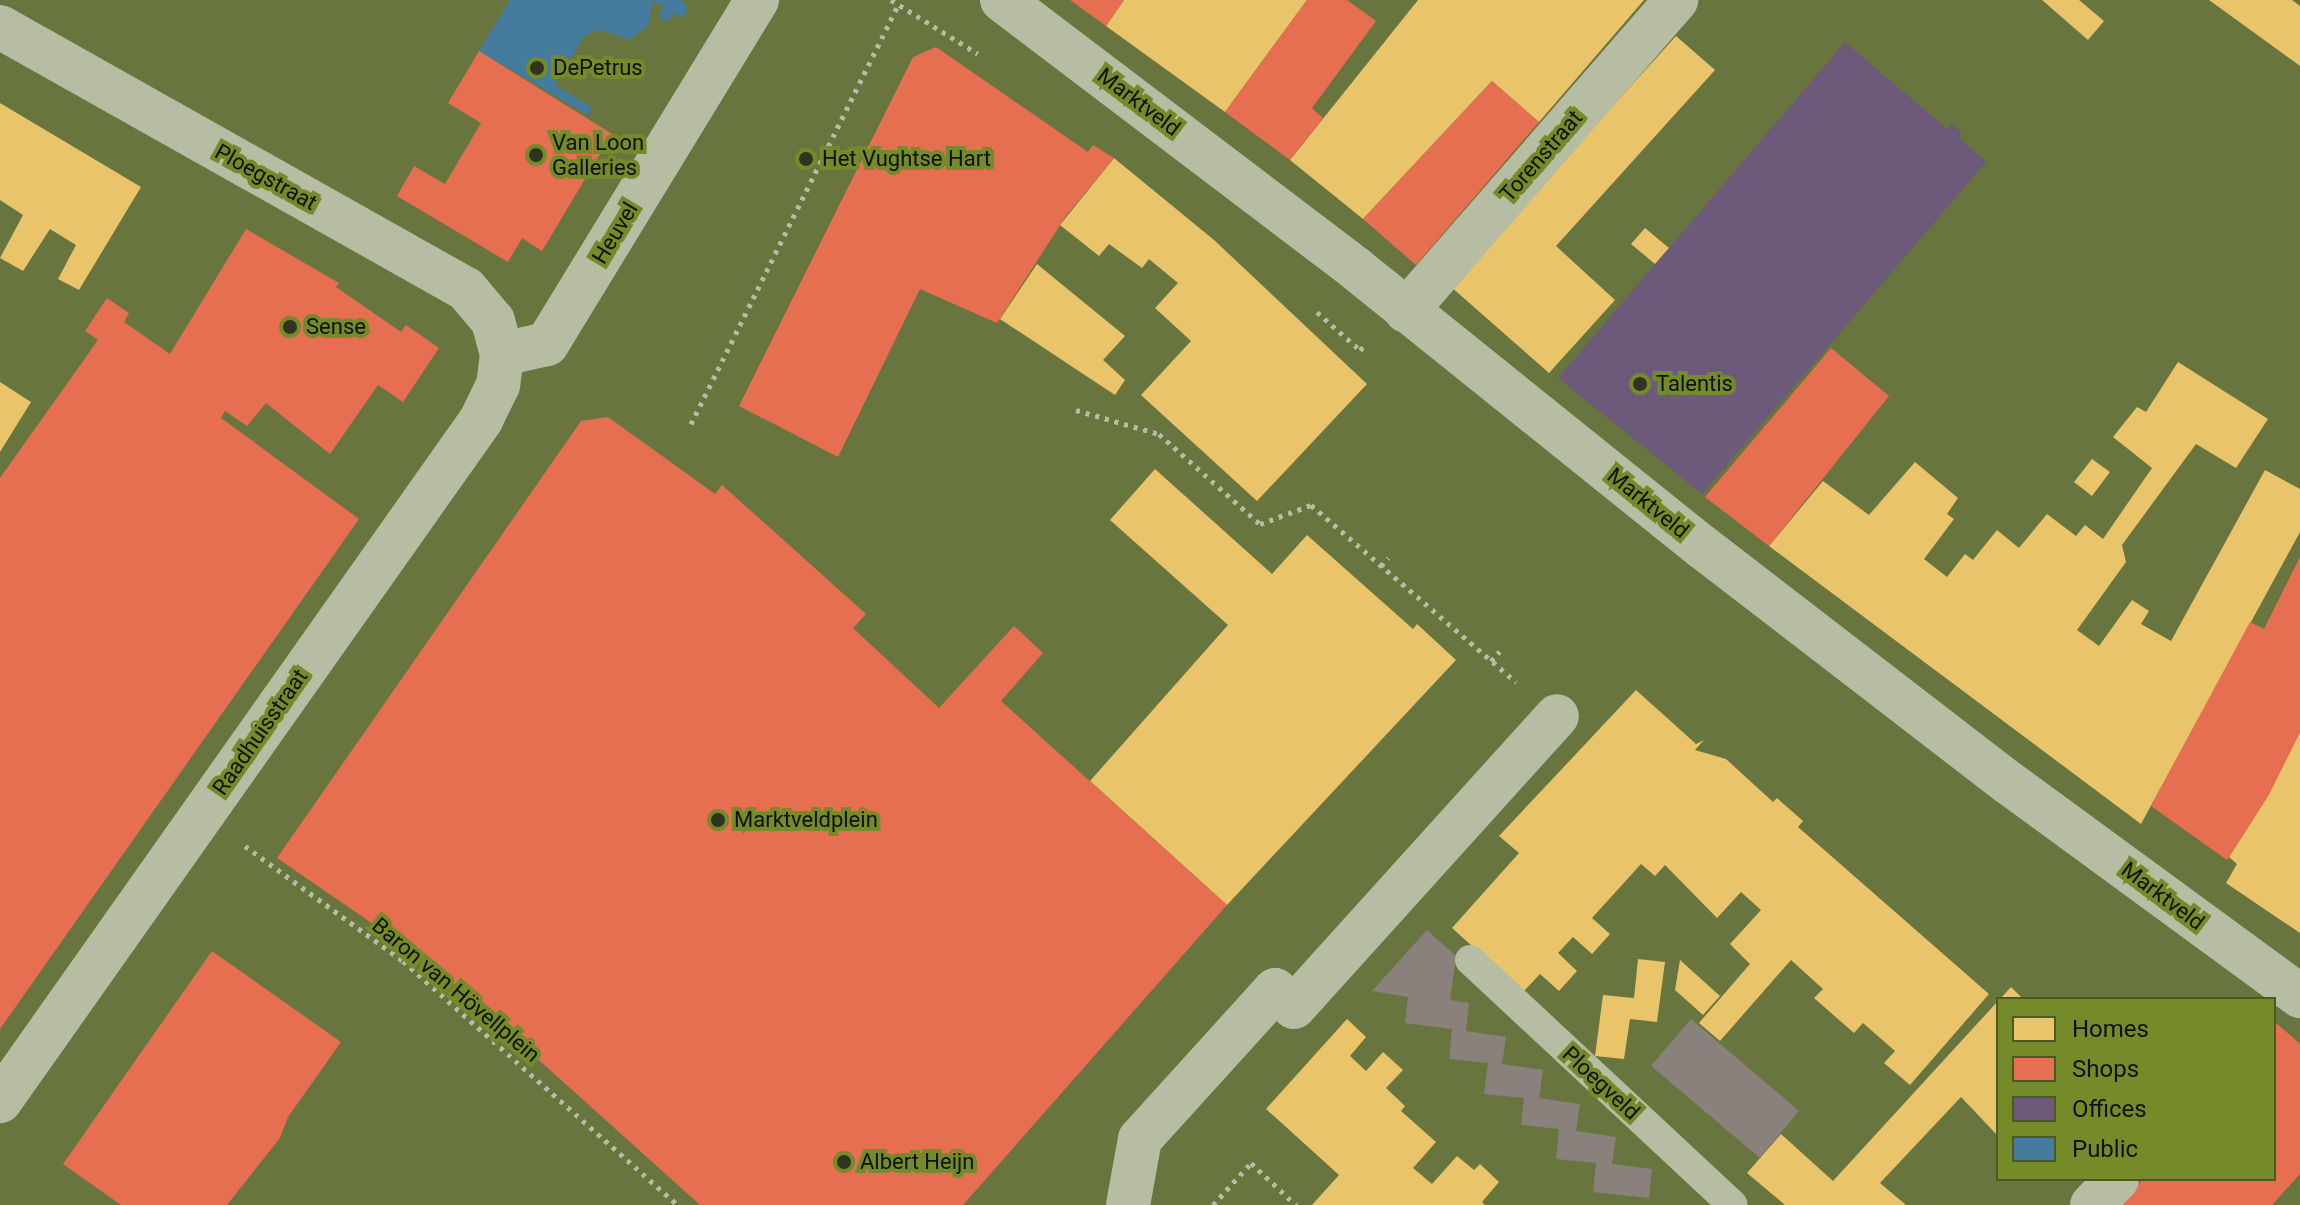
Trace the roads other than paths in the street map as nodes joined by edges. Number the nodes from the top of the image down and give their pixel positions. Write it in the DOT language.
graph roads {
  1 [pos="757,0"];
  2 [pos="1002,0"];
  3 [pos="1676,0"];
  4 [pos="0,27"];
  5 [pos="1406,311"];
  6 [pos="502,354"];
  7 [pos="1557,716"];
  8 [pos="1470,960"];
  9 [pos="2270,989"];
  10 [pos="0,1101"];
  11 [pos="2115,1181"];
  12 [pos="1128,1205"];
  13 [pos="1733,1205"];
  14 [pos="2092,1205"];
  1 -- 6 [label="street, Heuvel"];
  2 -- 5 [label="street, Marktveld"];
  3 -- 5 [label="street, Torenstraat"];
  4 -- 6 [label="street, Ploegstraat"];
  5 -- 9 [label="street, Marktveld"];
  6 -- 10 [label="street, Raadhuisstraat"];
  7 -- 12 [label="street"];
  8 -- 13 [label="lane, Ploegveld"];
  11 -- 14 [label="street"];
}
